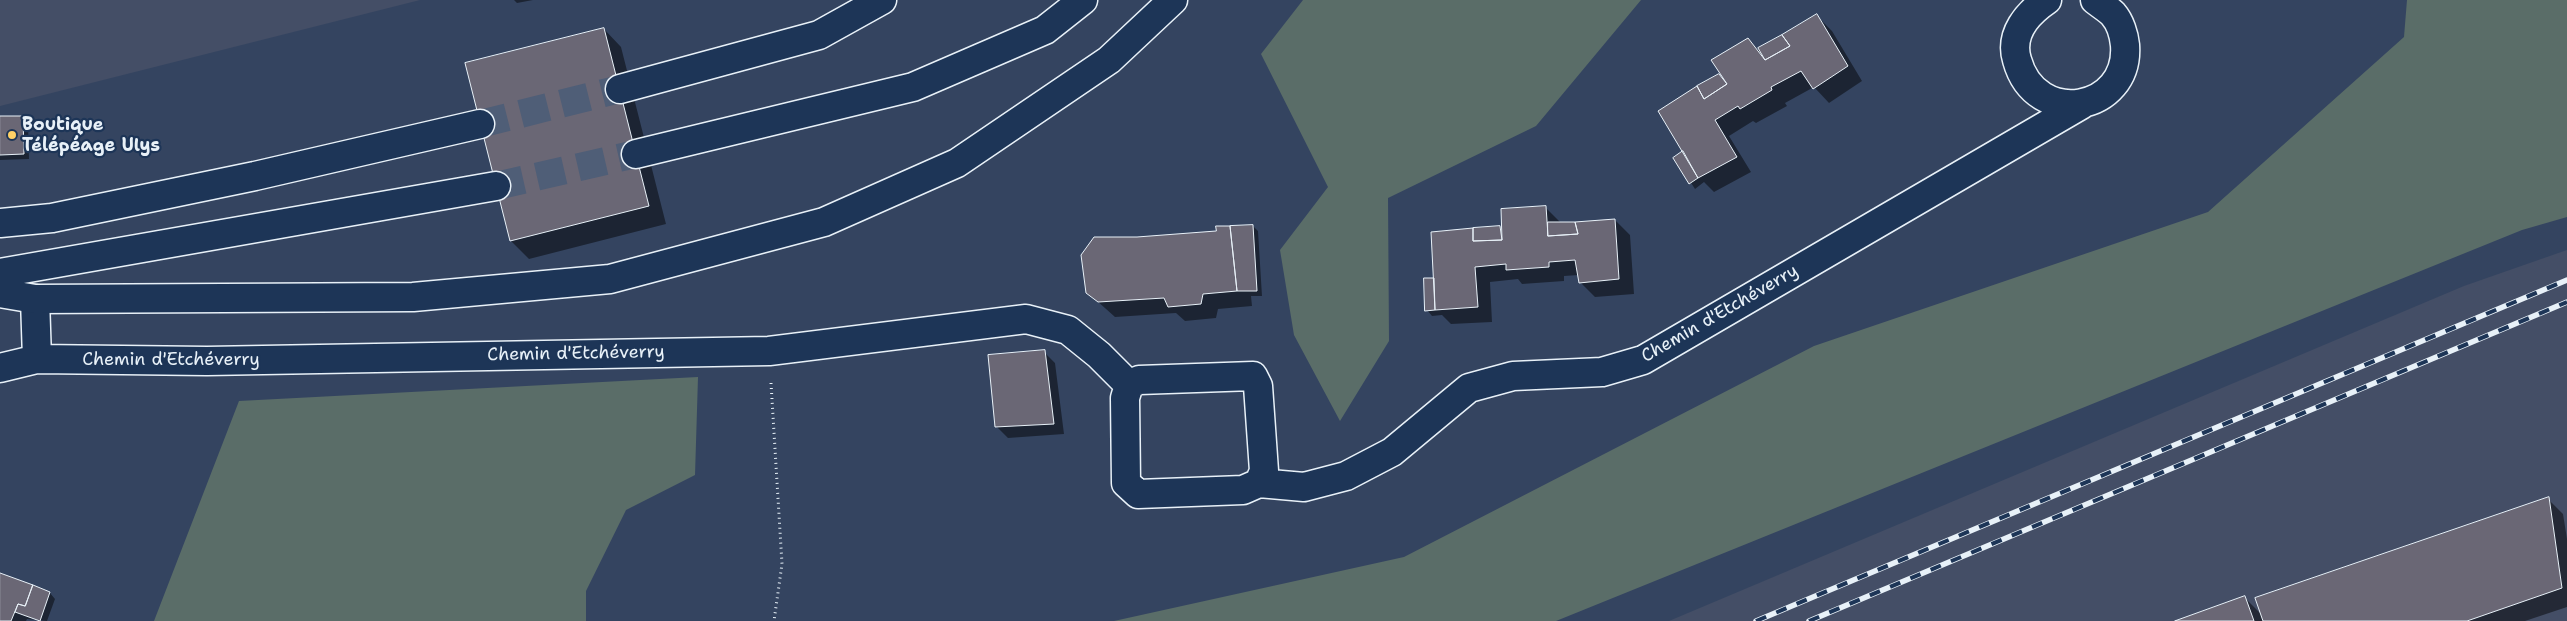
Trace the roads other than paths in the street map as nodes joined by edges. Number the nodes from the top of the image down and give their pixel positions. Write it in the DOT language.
graph roads {
  1 [pos="882,0"];
  2 [pos="1083,0"];
  3 [pos="1173,0"];
  4 [pos="2047,0"];
  5 [pos="2095,0"];
  6 [pos="620,88"];
  7 [pos="2081,105"];
  8 [pos="480,124"];
  9 [pos="636,154"];
  10 [pos="496,186"];
  11 [pos="0,223"];
  12 [pos="0,273"];
  13 [pos="0,292"];
  14 [pos="35,299"];
  15 [pos="37,359"];
  16 [pos="0,368"];
  17 [pos="1129,385"];
  18 [pos="1259,484"];
  1 -- 6 [label="main road"];
  2 -- 9 [label="main road"];
  3 -- 14 [label="main road"];
  4 -- 7 [label="main road, Chemin d'Etchéverry"];
  5 -- 7 [label="main road, Chemin d'Etchéverry"];
  7 -- 18 [label="main road, Chemin d'Etchéverry"];
  8 -- 11 [label="main road"];
  10 -- 12 [label="main road"];
  13 -- 14 [label="main road"];
  14 -- 15 [label="main road"];
  15 -- 16 [label="main road, Chemin d'Etchéverry"];
  15 -- 17 [label="main road, Chemin d'Etchéverry"];
  17 -- 18 [label="main road"];
  17 -- 18 [label="main road, Chemin d'Etchéverry"];
}
